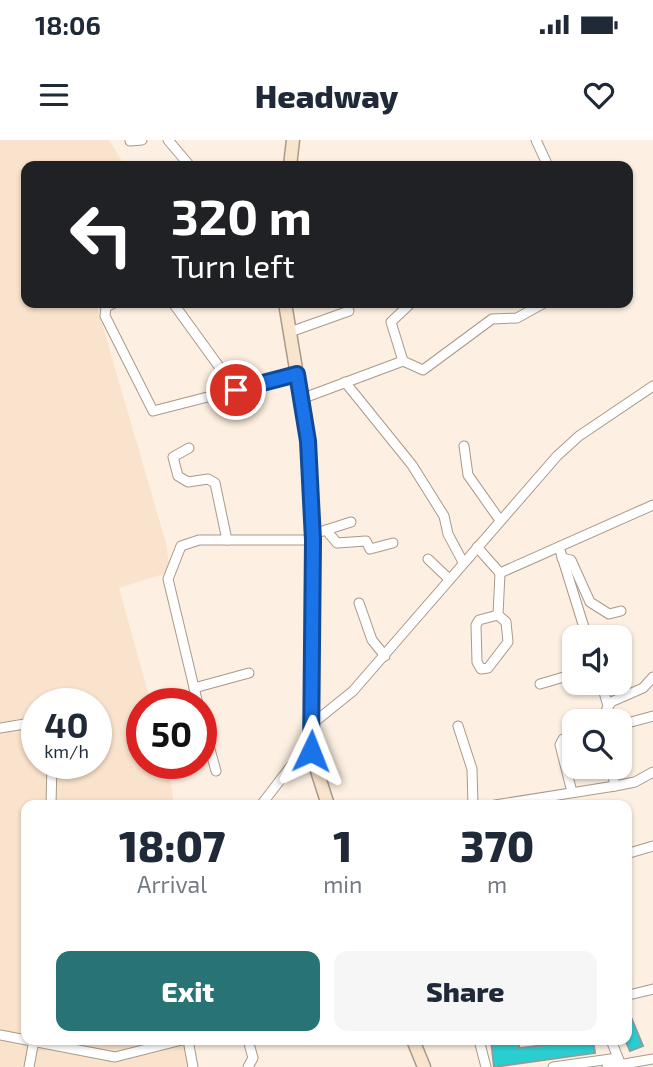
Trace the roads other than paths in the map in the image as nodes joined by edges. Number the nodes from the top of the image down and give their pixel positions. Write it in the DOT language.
graph roads {
  1 [pos="142,140"];
  2 [pos="167,140"];
  3 [pos="293,140"];
  4 [pos="536,140"];
  5 [pos="130,141"];
  6 [pos="186,161"];
  7 [pos="291,161"];
  8 [pos="546,161"];
  9 [pos="106,308"];
  10 [pos="177,308"];
  11 [pos="286,308"];
  12 [pos="406,308"];
  13 [pos="535,308"];
  14 [pos="349,311"];
  15 [pos="290,332"];
  16 [pos="403,361"];
  17 [pos="297,374"];
  18 [pos="345,382"];
  19 [pos="653,386"];
  20 [pos="236,390"];
  21 [pos="301,398"];
  22 [pos="464,446"];
  23 [pos="189,448"];
  24 [pos="653,505"];
  25 [pos="499,519"];
  26 [pos="351,522"];
  27 [pos="317,535"];
  28 [pos="227,540"];
  29 [pos="393,543"];
  30 [pos="477,547"];
  31 [pos="559,547"];
  32 [pos="562,558"];
  33 [pos="428,559"];
  34 [pos="463,562"];
  35 [pos="500,573"];
  36 [pos="449,579"];
  37 [pos="359,603"];
  38 [pos="590,603"];
  39 [pos="577,607"];
  40 [pos="621,611"];
  41 [pos="498,615"];
  42 [pos="583,625"];
  43 [pos="385,656"];
  44 [pos="249,673"];
  45 [pos="653,677"];
  46 [pos="562,678"];
  47 [pos="540,684"];
  48 [pos="194,688"];
  49 [pos="604,695"];
  50 [pos="608,706"];
  51 [pos="606,709"];
  52 [pos="653,716"];
  53 [pos="632,722"];
  54 [pos="312,724"];
  55 [pos="21,725"];
  56 [pos="458,726"];
  57 [pos="0,728"];
  58 [pos="311,751"];
  59 [pos="653,772"];
  60 [pos="52,779"];
  61 [pos="569,779"];
  62 [pos="614,779"];
  63 [pos="615,786"];
  64 [pos="572,792"];
  65 [pos="51,800"];
  66 [pos="265,800"];
  67 [pos="326,800"];
  68 [pos="473,800"];
  69 [pos="525,800"];
  70 [pos="653,846"];
  71 [pos="632,852"];
  72 [pos="653,989"];
  73 [pos="633,994"];
  74 [pos="0,1035"];
  75 [pos="21,1039"];
  76 [pos="33,1045"];
  77 [pos="54,1045"];
  78 [pos="162,1045"];
  79 [pos="189,1045"];
  80 [pos="249,1045"];
  81 [pos="415,1045"];
  82 [pos="480,1045"];
  83 [pos="613,1045"];
  84 [pos="653,1059"];
  85 [pos="620,1061"];
  86 [pos="29,1067"];
  87 [pos="193,1067"];
  88 [pos="248,1067"];
  89 [pos="424,1067"];
  90 [pos="486,1067"];
  91 [pos="553,1067"];
  92 [pos="607,1067"];
  1 -- 5 [label="street"];
  2 -- 6 [label="street"];
  3 -- 7 [label="main road"];
  4 -- 8 [label="street"];
  9 -- 20 [label="street"];
  10 -- 20 [label="street"];
  11 -- 15 [label="main road"];
  12 -- 16 [label="street"];
  13 -- 16 [label="street"];
  14 -- 15 [label="street"];
  15 -- 17 [label="main road"];
  16 -- 18 [label="street"];
  17 -- 20 [label="street"];
  17 -- 21 [label="main road"];
  18 -- 21 [label="street"];
  18 -- 34 [label="street"];
  19 -- 25 [label="street"];
  21 -- 27 [label="main road"];
  22 -- 25 [label="street"];
  23 -- 28 [label="street"];
  24 -- 31 [label="street"];
  25 -- 30 [label="street"];
  26 -- 27 [label="street"];
  27 -- 28 [label="street"];
  27 -- 29 [label="street"];
  27 -- 54 [label="main road"];
  28 -- 48 [label="street"];
  30 -- 34 [label="street"];
  30 -- 35 [label="street"];
  31 -- 32 [label="street"];
  31 -- 35 [label="street"];
  32 -- 38 [label="street"];
  32 -- 39 [label="street"];
  33 -- 36 [label="street"];
  34 -- 36 [label="street"];
  35 -- 41 [label="street"];
  36 -- 43 [label="street"];
  37 -- 43 [label="street"];
  38 -- 39 [label="street"];
  38 -- 40 [label="street"];
  39 -- 42 [label="street"];
  41 -- 41 [label="street"];
  43 -- 54 [label="street"];
  44 -- 48 [label="street"];
  45 -- 50 [label="street"];
  46 -- 47 [label="street"];
  49 -- 50 [label="street"];
  50 -- 51 [label="street"];
  52 -- 53 [label="street"];
  54 -- 58 [label="main road"];
  55 -- 57 [label="street"];
  56 -- 68 [label="street"];
  58 -- 66 [label="street"];
  58 -- 67 [label="main road"];
  59 -- 63 [label="street"];
  60 -- 65 [label="street"];
  61 -- 64 [label="street"];
  62 -- 63 [label="street"];
  63 -- 64 [label="street"];
  64 -- 69 [label="street"];
  70 -- 71 [label="street"];
  72 -- 73 [label="street"];
  74 -- 75 [label="street"];
  76 -- 86 [label="street"];
  77 -- 78 [label="street"];
  79 -- 87 [label="street"];
  80 -- 88 [label="street"];
  81 -- 89 [label="main road"];
  82 -- 90 [label="street"];
  83 -- 85 [label="street"];
  84 -- 85 [label="street"];
  85 -- 91 [label="street"];
  85 -- 92 [label="street"];
}
